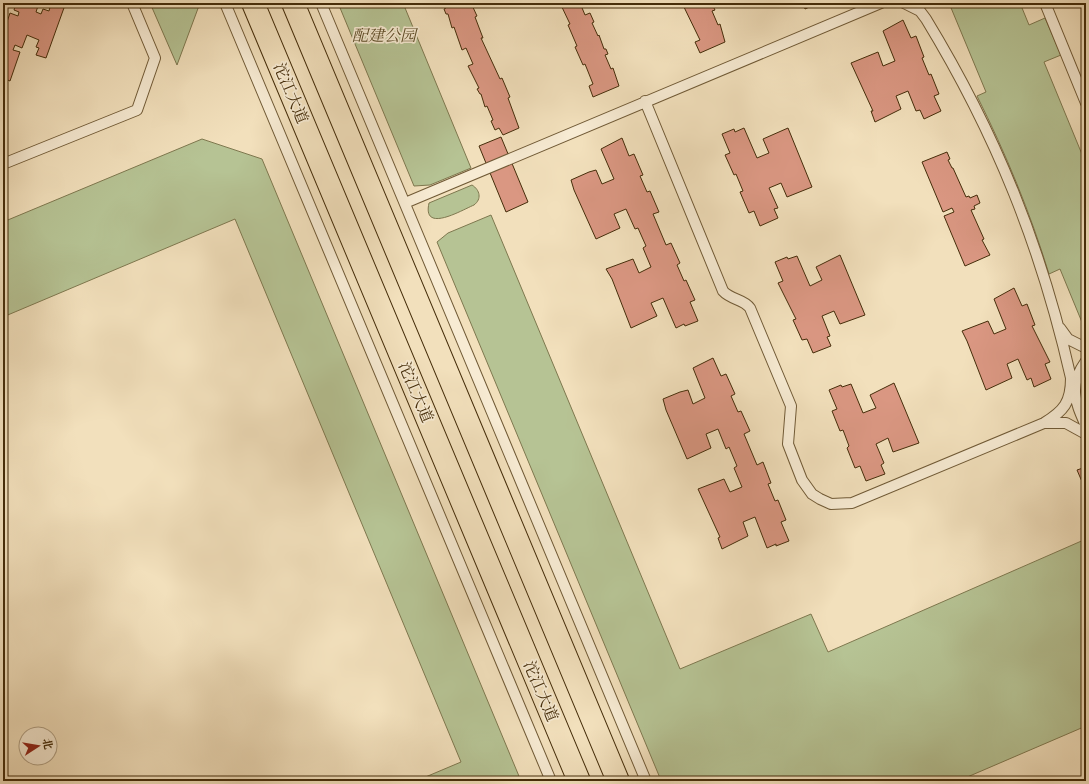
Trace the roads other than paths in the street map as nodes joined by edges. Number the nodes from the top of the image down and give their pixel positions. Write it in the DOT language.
graph roads {
  1 [pos="132,3"];
  2 [pos="226,3"];
  3 [pos="254,3"];
  4 [pos="293,3"];
  5 [pos="321,3"];
  6 [pos="872,3"];
  7 [pos="881,3"];
  8 [pos="904,3"];
  9 [pos="916,3"];
  10 [pos="1045,3"];
  11 [pos="863,9"];
  12 [pos="926,18"];
  13 [pos="645,101"];
  14 [pos="1086,103"];
  15 [pos="3,164"];
  16 [pos="404,202"];
  17 [pos="1056,318"];
  18 [pos="1086,348"];
  19 [pos="1086,361"];
  20 [pos="1070,378"];
  21 [pos="1074,395"];
  22 [pos="1044,423"];
  23 [pos="1086,426"];
  24 [pos="1086,434"];
  25 [pos="550,781"];
  26 [pos="579,781"];
  27 [pos="618,781"];
  28 [pos="646,781"];
  1 -- 15 [label="lane"];
  2 -- 25 [label="lane"];
  3 -- 26 [label="highway, 沱江大道"];
  4 -- 27 [label="highway"];
  5 -- 16 [label="lane"];
  6 -- 11 [label="lane"];
  7 -- 11 [label="lane"];
  8 -- 12 [label="lane"];
  9 -- 12 [label="lane"];
  10 -- 14 [label="lane"];
  11 -- 13 [label="lane"];
  12 -- 17 [label="lane"];
  13 -- 16 [label="lane"];
  13 -- 22 [label="lane"];
  16 -- 28 [label="lane"];
  17 -- 18 [label="lane"];
  17 -- 20 [label="lane"];
  19 -- 21 [label="lane"];
  20 -- 21 [label="lane"];
  20 -- 22 [label="lane"];
  21 -- 23 [label="lane"];
  22 -- 24 [label="lane"];
}
